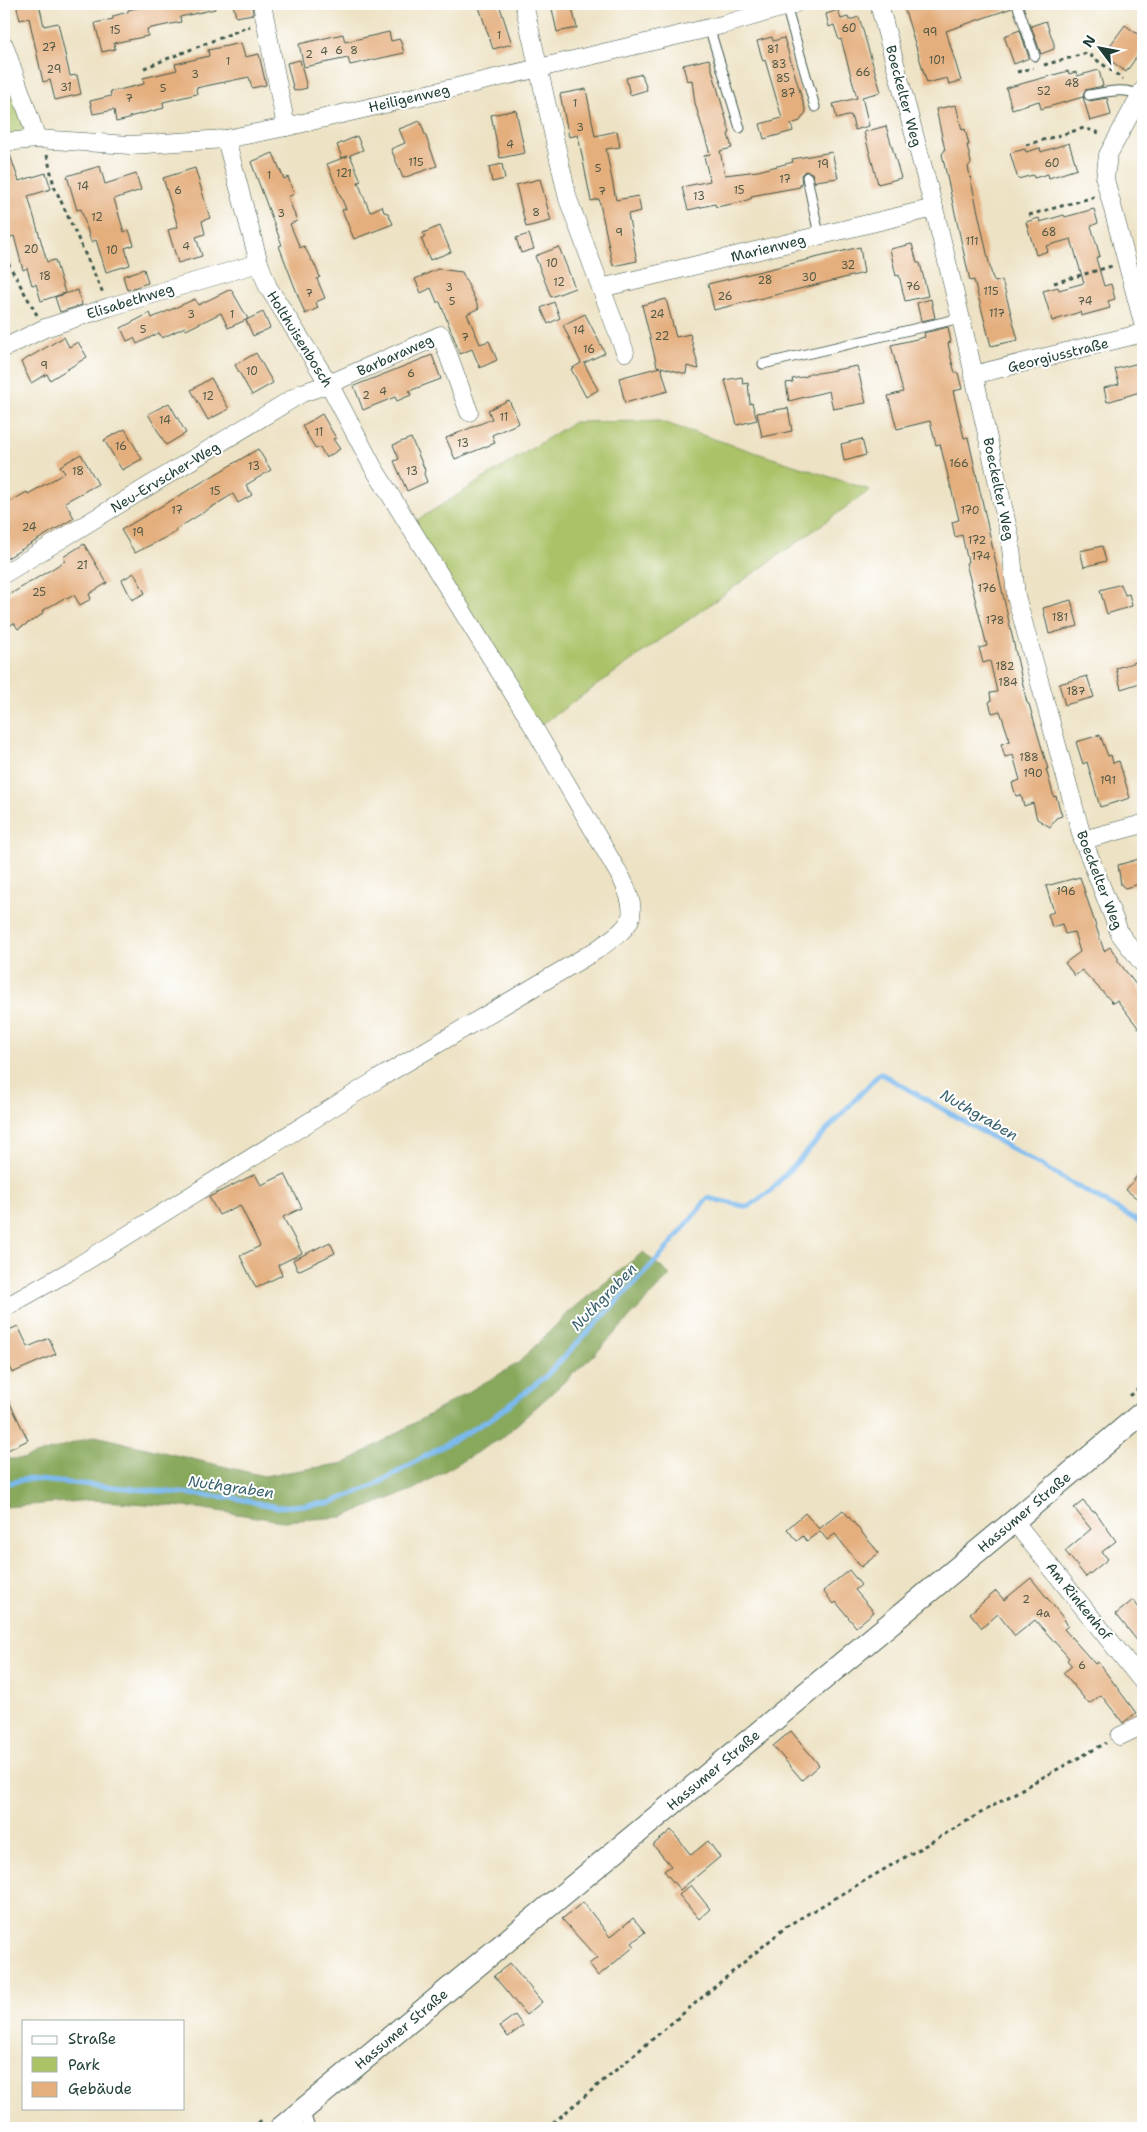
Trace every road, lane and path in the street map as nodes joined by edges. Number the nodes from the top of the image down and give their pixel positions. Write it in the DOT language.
graph roads {
  1 [pos="524,4"];
  2 [pos="879,4"];
  3 [pos="1017,4"];
  4 [pos="790,5"];
  5 [pos="263,12"];
  6 [pos="709,27"];
  7 [pos="4,45"];
  8 [pos="1035,56"];
  9 [pos="144,68"];
  10 [pos="539,68"];
  11 [pos="1017,72"];
  12 [pos="1142,92"];
  13 [pos="1089,95"];
  14 [pos="816,107"];
  15 [pos="286,127"];
  16 [pos="740,128"];
  17 [pos="40,139"];
  18 [pos="226,139"];
  19 [pos="1116,140"];
  20 [pos="11,141"];
  21 [pos="1026,145"];
  22 [pos="807,176"];
  23 [pos="1109,193"];
  24 [pos="934,208"];
  25 [pos="1029,215"];
  26 [pos="819,235"];
  27 [pos="4,256"];
  28 [pos="1126,262"];
  29 [pos="259,263"];
  30 [pos="1054,283"];
  31 [pos="601,288"];
  32 [pos="110,307"];
  33 [pos="961,318"];
  34 [pos="1143,323"];
  35 [pos="45,328"];
  36 [pos="1143,333"];
  37 [pos="4,348"];
  38 [pos="625,352"];
  39 [pos="762,364"];
  40 [pos="973,375"];
  41 [pos="329,384"];
  42 [pos="469,412"];
  43 [pos="4,574"];
  44 [pos="1143,824"];
  45 [pos="1083,840"];
  46 [pos="1143,964"];
  47 [pos="4,1308"];
  48 [pos="1143,1412"];
  49 [pos="1014,1521"];
  50 [pos="1143,1682"];
  51 [pos="1143,1725"];
  52 [pos="1120,1736"];
  53 [pos="307,2119"];
  54 [pos="281,2128"];
  55 [pos="546,2128"];
  1 -- 10 [label="street"];
  2 -- 24 [label="street, Boeckelter Weg"];
  3 -- 8 [label="lane"];
  4 -- 6 [label="street, Heiligenweg"];
  4 -- 14 [label="lane"];
  5 -- 9 [label="path"];
  5 -- 15 [label="street"];
  6 -- 10 [label="street, Heiligenweg"];
  6 -- 16 [label="lane"];
  7 -- 17 [label="street"];
  10 -- 15 [label="street, Heiligenweg"];
  10 -- 31 [label="street"];
  11 -- 12 [label="path"];
  12 -- 13 [label="lane"];
  12 -- 19 [label="street"];
  15 -- 18 [label="street, Heiligenweg"];
  17 -- 18 [label="street, Heiligenweg"];
  17 -- 20 [label="street, Heiligenweg"];
  17 -- 32 [label="path"];
  18 -- 29 [label="street, Holthuisenbosch"];
  19 -- 21 [label="path"];
  19 -- 23 [label="street"];
  22 -- 26 [label="lane"];
  23 -- 25 [label="path"];
  23 -- 28 [label="street"];
  24 -- 26 [label="street, Marienweg"];
  24 -- 33 [label="street, Boeckelter Weg"];
  26 -- 31 [label="street, Marienweg"];
  27 -- 35 [label="path"];
  28 -- 30 [label="path"];
  28 -- 34 [label="street"];
  29 -- 32 [label="street, Elisabethweg"];
  29 -- 41 [label="street, Holthuisenbosch"];
  31 -- 38 [label="street"];
  32 -- 35 [label="street, Elisabethweg"];
  33 -- 39 [label="lane"];
  33 -- 40 [label="street, Boeckelter Weg"];
  35 -- 37 [label="street, Elisabethweg"];
  36 -- 40 [label="street, Georgiusstraße"];
  40 -- 45 [label="street, Boeckelter Weg"];
  41 -- 42 [label="street, Barbaraweg"];
  41 -- 43 [label="street, Neu-Ervscher-Weg"];
  41 -- 47 [label="street, Holthuisenbosch"];
  44 -- 45 [label="street"];
  45 -- 46 [label="street, Boeckelter Weg"];
  48 -- 49 [label="street, Hassumer Straße"];
  49 -- 50 [label="street, Am Rinkenhof"];
  49 -- 53 [label="street, Hassumer Straße"];
  51 -- 52 [label="street"];
  52 -- 55 [label="path"];
  53 -- 54 [label="street, Hassumer Straße"];
}
